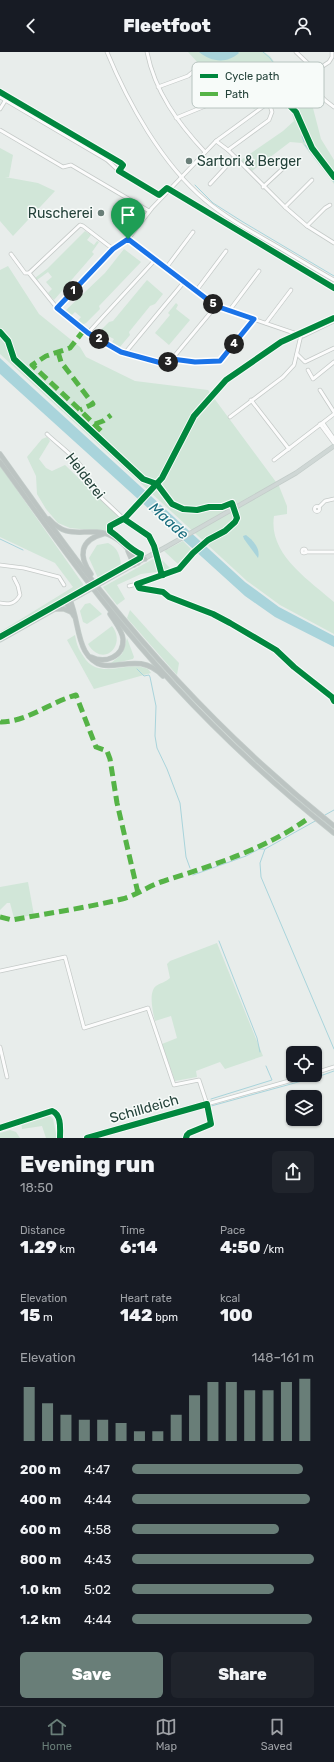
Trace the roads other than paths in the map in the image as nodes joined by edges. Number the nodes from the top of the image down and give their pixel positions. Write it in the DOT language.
graph roads {
  1 [pos="107,52"];
  2 [pos="148,52"];
  3 [pos="296,52"];
  4 [pos="332,52"];
  5 [pos="333,57"];
  6 [pos="307,62"];
  7 [pos="324,65"];
  8 [pos="192,73"];
  9 [pos="158,87"];
  10 [pos="0,97"];
  11 [pos="324,99"];
  12 [pos="5,101"];
  13 [pos="334,107"];
  14 [pos="200,108"];
  15 [pos="261,108"];
  16 [pos="271,108"];
  17 [pos="0,109"];
  18 [pos="176,118"];
  19 [pos="0,130"];
  20 [pos="216,141"];
  21 [pos="228,150"];
  22 [pos="205,152"];
  23 [pos="235,157"];
  24 [pos="292,160"];
  25 [pos="182,177"];
  26 [pos="312,180"];
  27 [pos="210,184"];
  28 [pos="263,186"];
  29 [pos="169,190"];
  30 [pos="162,197"];
  31 [pos="330,205"];
  32 [pos="285,207"];
  33 [pos="149,211"];
  34 [pos="204,211"];
  35 [pos="307,226"];
  36 [pos="193,232"];
  37 [pos="128,239"];
  38 [pos="334,243"];
  39 [pos="113,249"];
  40 [pos="226,251"];
  41 [pos="11,254"];
  42 [pos="155,260"];
  43 [pos="166,268"];
  44 [pos="259,271"];
  45 [pos="29,273"];
  46 [pos="334,280"];
  47 [pos="184,282"];
  48 [pos="291,290"];
  49 [pos="196,291"];
  50 [pos="216,306"];
  51 [pos="57,308"];
  52 [pos="229,311"];
  53 [pos="254,319"];
  54 [pos="334,321"];
  55 [pos="266,323"];
  56 [pos="88,333"];
  57 [pos="301,335"];
  58 [pos="334,348"];
  59 [pos="124,353"];
  60 [pos="297,354"];
  61 [pos="172,359"];
  62 [pos="334,362"];
  63 [pos="308,370"];
  64 [pos="320,390"];
  65 [pos="251,400"];
  66 [pos="334,413"];
  67 [pos="230,417"];
  68 [pos="321,423"];
  69 [pos="46,434"];
  70 [pos="334,439"];
  71 [pos="334,443"];
  72 [pos="334,446"];
  73 [pos="288,449"];
  74 [pos="0,454"];
  75 [pos="274,460"];
  76 [pos="0,462"];
  77 [pos="334,499"];
  78 [pos="319,507"];
  79 [pos="233,509"];
  80 [pos="42,512"];
  81 [pos="105,534"];
  82 [pos="128,550"];
  83 [pos="306,552"];
  84 [pos="334,552"];
  85 [pos="134,555"];
  86 [pos="145,559"];
  87 [pos="136,564"];
  88 [pos="0,566"];
  89 [pos="163,575"];
  90 [pos="14,578"];
  91 [pos="137,584"];
  92 [pos="64,585"];
  93 [pos="129,586"];
  94 [pos="105,596"];
  95 [pos="0,602"];
  96 [pos="68,602"];
  97 [pos="180,602"];
  98 [pos="106,606"];
  99 [pos="56,609"];
  100 [pos="71,612"];
  101 [pos="76,618"];
  102 [pos="0,640"];
  103 [pos="89,656"];
  104 [pos="173,683"];
  105 [pos="334,826"];
  106 [pos="334,833"];
  107 [pos="0,971"];
  108 [pos="0,1047"];
  109 [pos="334,1067"];
  110 [pos="322,1071"];
  111 [pos="7,1077"];
  112 [pos="286,1082"];
  113 [pos="207,1104"];
  114 [pos="0,1128"];
  115 [pos="60,1138"];
  116 [pos="87,1138"];
  1 -- 25 [label="street"];
  2 -- 9 [label="street"];
  3 -- 6 [label="street"];
  4 -- 5 [label="street"];
  5 -- 7 [label="street"];
  8 -- 9 [label="street"];
  9 -- 18 [label="street"];
  10 -- 12 [label="street"];
  11 -- 13 [label="street"];
  12 -- 17 [label="street"];
  12 -- 30 [label="street"];
  14 -- 18 [label="street"];
  15 -- 20 [label="street"];
  16 -- 21 [label="street"];
  18 -- 22 [label="street"];
  19 -- 33 [label="street"];
  20 -- 21 [label="street"];
  20 -- 22 [label="street"];
  21 -- 23 [label="street"];
  22 -- 25 [label="street"];
  23 -- 27 [label="street"];
  23 -- 28 [label="street"];
  24 -- 28 [label="street"];
  25 -- 29 [label="street"];
  25 -- 46 [label="street"];
  26 -- 32 [label="street"];
  28 -- 32 [label="street"];
  29 -- 30 [label="street"];
  29 -- 34 [label="street"];
  30 -- 33 [label="street"];
  31 -- 35 [label="street"];
  32 -- 35 [label="street"];
  33 -- 37 [label="street"];
  35 -- 38 [label="street"];
  36 -- 43 [label="street"];
  37 -- 39 [label="street"];
  37 -- 42 [label="street"];
  39 -- 45 [label="street"];
  39 -- 51 [label="street"];
  40 -- 49 [label="street"];
  41 -- 45 [label="street"];
  42 -- 43 [label="street"];
  42 -- 56 [label="street"];
  43 -- 47 [label="street"];
  44 -- 52 [label="street"];
  45 -- 51 [label="street"];
  47 -- 49 [label="street"];
  47 -- 59 [label="street"];
  48 -- 55 [label="street"];
  49 -- 50 [label="street"];
  50 -- 52 [label="street"];
  50 -- 61 [label="street"];
  51 -- 56 [label="street"];
  52 -- 53 [label="street"];
  53 -- 55 [label="street"];
  53 -- 61 [label="street"];
  54 -- 57 [label="street"];
  55 -- 57 [label="street"];
  56 -- 59 [label="street"];
  57 -- 60 [label="street"];
  58 -- 60 [label="street"];
  59 -- 61 [label="street"];
  60 -- 65 [label="street"];
  62 -- 63 [label="street"];
  64 -- 66 [label="street"];
  65 -- 67 [label="street"];
  65 -- 73 [label="street"];
  66 -- 68 [label="street"];
  68 -- 70 [label="street"];
  68 -- 71 [label="street"];
  68 -- 73 [label="street"];
  69 -- 89 [label="street, Helderei"];
  72 -- 79 [label="main road"];
  73 -- 75 [label="street"];
  74 -- 80 [label="highway"];
  76 -- 98 [label="highway"];
  77 -- 78 [label="street"];
  79 -- 86 [label="main road, bridge"];
  79 -- 89 [label="street"];
  80 -- 81 [label="highway"];
  80 -- 94 [label="highway"];
  81 -- 82 [label="highway"];
  81 -- 94 [label="highway"];
  82 -- 85 [label="highway"];
  82 -- 87 [label="highway"];
  83 -- 84 [label="street"];
  85 -- 86 [label="highway"];
  85 -- 87 [label="highway"];
  86 -- 87 [label="main road"];
  87 -- 96 [label="main road, bridge"];
  88 -- 92 [label="street"];
  89 -- 91 [label="street"];
  90 -- 95 [label="street"];
  91 -- 93 [label="street"];
  91 -- 97 [label="street"];
  94 -- 105 [label="highway"];
  96 -- 99 [label="main road"];
  96 -- 100 [label="highway"];
  96 -- 101 [label="highway"];
  98 -- 103 [label="highway"];
  98 -- 104 [label="highway"];
  99 -- 100 [label="highway"];
  99 -- 102 [label="main road"];
  100 -- 101 [label="highway"];
  101 -- 103 [label="highway"];
  103 -- 104 [label="highway"];
  104 -- 106 [label="highway"];
  107 -- 113 [label="street"];
  108 -- 111 [label="street"];
  109 -- 110 [label="street"];
  112 -- 113 [label="street, Schilldeich"];
  113 -- 116 [label="street, Schilldeich"];
  114 -- 115 [label="street"];
}
